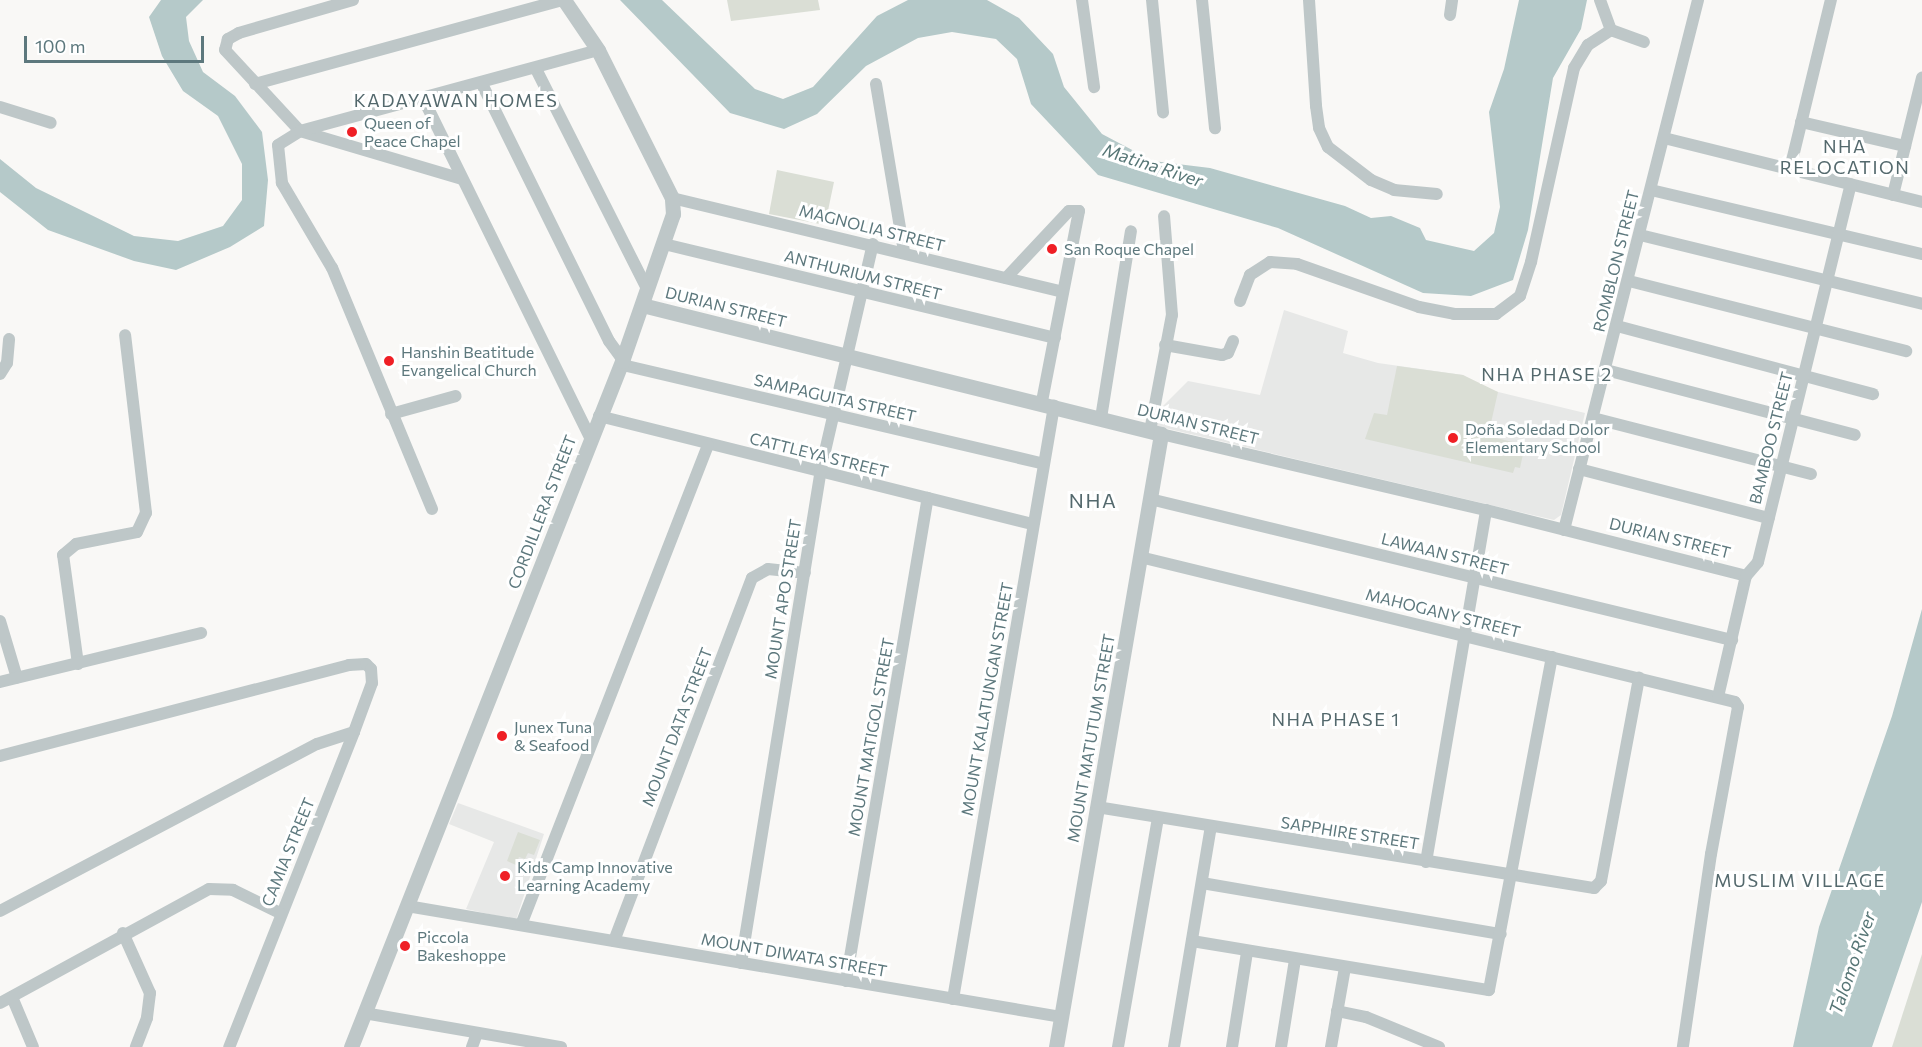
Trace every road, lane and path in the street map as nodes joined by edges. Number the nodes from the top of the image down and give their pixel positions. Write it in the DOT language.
graph roads {
  1 [pos="353,0"];
  2 [pos="563,0"];
  3 [pos="1082,0"];
  4 [pos="1152,0"];
  5 [pos="1202,0"];
  6 [pos="1309,0"];
  7 [pos="1452,0"];
  8 [pos="1600,0"];
  9 [pos="1698,0"];
  10 [pos="1831,0"];
  11 [pos="1450,15"];
  12 [pos="1611,30"];
  13 [pos="1644,42"];
  14 [pos="598,50"];
  15 [pos="536,69"];
  16 [pos="1922,78"];
  17 [pos="255,84"];
  18 [pos="482,84"];
  19 [pos="876,84"];
  20 [pos="1094,87"];
  21 [pos="424,100"];
  22 [pos="0,107"];
  23 [pos="1163,112"];
  24 [pos="1801,122"];
  25 [pos="51,123"];
  26 [pos="1215,128"];
  27 [pos="300,131"];
  28 [pos="1664,138"];
  29 [pos="1905,146"];
  30 [pos="1790,169"];
  31 [pos="462,180"];
  32 [pos="1851,184"];
  33 [pos="1651,190"];
  34 [pos="1437,194"];
  35 [pos="1893,195"];
  36 [pos="672,198"];
  37 [pos="1922,202"];
  38 [pos="1164,216"];
  39 [pos="1131,231"];
  40 [pos="1640,235"];
  41 [pos="1839,235"];
  42 [pos="664,244"];
  43 [pos="873,244"];
  44 [pos="904,252"];
  45 [pos="1922,254"];
  46 [pos="1006,278"];
  47 [pos="1828,280"];
  48 [pos="1629,281"];
  49 [pos="647,289"];
  50 [pos="862,292"];
  51 [pos="1063,292"];
  52 [pos="1240,301"];
  53 [pos="1922,304"];
  54 [pos="642,305"];
  55 [pos="1617,326"];
  56 [pos="1816,327"];
  57 [pos="125,335"];
  58 [pos="1055,338"];
  59 [pos="9,339"];
  60 [pos="1233,341"];
  61 [pos="1165,345"];
  62 [pos="1906,351"];
  63 [pos="846,355"];
  64 [pos="622,361"];
  65 [pos="1606,370"];
  66 [pos="0,375"];
  67 [pos="1804,375"];
  68 [pos="1873,394"];
  69 [pos="456,396"];
  70 [pos="1048,404"];
  71 [pos="391,414"];
  72 [pos="832,414"];
  73 [pos="599,416"];
  74 [pos="1101,418"];
  75 [pos="1593,418"];
  76 [pos="1793,421"];
  77 [pos="1155,433"];
  78 [pos="1855,435"];
  79 [pos="590,438"];
  80 [pos="708,445"];
  81 [pos="1044,464"];
  82 [pos="1781,467"];
  83 [pos="1580,469"];
  84 [pos="820,472"];
  85 [pos="1811,474"];
  86 [pos="928,498"];
  87 [pos="1150,499"];
  88 [pos="432,509"];
  89 [pos="1486,510"];
  90 [pos="1769,518"];
  91 [pos="1033,524"];
  92 [pos="1564,530"];
  93 [pos="1140,557"];
  94 [pos="805,573"];
  95 [pos="1746,576"];
  96 [pos="1474,578"];
  97 [pos="0,621"];
  98 [pos="201,633"];
  99 [pos="1464,635"];
  100 [pos="1732,640"];
  101 [pos="1552,657"];
  102 [pos="78,664"];
  103 [pos="17,678"];
  104 [pos="1639,678"];
  105 [pos="0,682"];
  106 [pos="1718,697"];
  107 [pos="354,732"];
  108 [pos="0,756"];
  109 [pos="1097,807"];
  110 [pos="1158,817"];
  111 [pos="1211,826"];
  112 [pos="1426,862"];
  113 [pos="1512,876"];
  114 [pos="1202,883"];
  115 [pos="407,906"];
  116 [pos="0,911"];
  117 [pos="280,913"];
  118 [pos="521,925"];
  119 [pos="123,933"];
  120 [pos="1501,934"];
  121 [pos="614,941"];
  122 [pos="1192,941"];
  123 [pos="1247,952"];
  124 [pos="1295,960"];
  125 [pos="741,963"];
  126 [pos="1345,968"];
  127 [pos="846,981"];
  128 [pos="12,997"];
  129 [pos="953,999"];
  130 [pos="0,1003"];
  131 [pos="1337,1011"];
  132 [pos="364,1013"];
  133 [pos="1061,1017"];
  134 [pos="477,1033"];
  135 [pos="33,1047"];
  136 [pos="136,1047"];
  137 [pos="229,1047"];
  138 [pos="351,1047"];
  139 [pos="472,1047"];
  140 [pos="561,1047"];
  141 [pos="1056,1047"];
  142 [pos="1118,1047"];
  143 [pos="1174,1047"];
  144 [pos="1232,1047"];
  145 [pos="1281,1047"];
  146 [pos="1331,1047"];
  147 [pos="1439,1047"];
  148 [pos="1683,1047"];
  1 -- 17 [label="street"];
  2 -- 14 [label="street"];
  2 -- 17 [label="street"];
  3 -- 20 [label="street"];
  4 -- 23 [label="street"];
  5 -- 26 [label="street"];
  6 -- 34 [label="street"];
  7 -- 11 [label="street"];
  8 -- 12 [label="street"];
  9 -- 28 [label="street, ROMBLON STREET"];
  10 -- 24 [label="street"];
  12 -- 13 [label="street"];
  12 -- 52 [label="street"];
  14 -- 15 [label="street"];
  14 -- 36 [label="street"];
  15 -- 18 [label="street"];
  15 -- 49 [label="street"];
  16 -- 29 [label="street"];
  17 -- 27 [label="street"];
  18 -- 21 [label="street"];
  18 -- 64 [label="street"];
  19 -- 44 [label="street"];
  21 -- 27 [label="street"];
  21 -- 31 [label="street"];
  22 -- 25 [label="street"];
  24 -- 29 [label="street"];
  24 -- 30 [label="street"];
  27 -- 31 [label="street"];
  27 -- 71 [label="street"];
  28 -- 30 [label="street"];
  28 -- 33 [label="street, ROMBLON STREET"];
  29 -- 35 [label="street"];
  30 -- 32 [label="street"];
  31 -- 79 [label="street"];
  32 -- 35 [label="street"];
  32 -- 41 [label="street, BAMBOO STREET"];
  33 -- 40 [label="street, ROMBLON STREET"];
  33 -- 41 [label="street"];
  35 -- 37 [label="street"];
  36 -- 42 [label="street, CORDILLERA STREET"];
  36 -- 43 [label="street, MAGNOLIA STREET"];
  38 -- 61 [label="street, MOUNT MATUTUM STREET"];
  39 -- 74 [label="street"];
  40 -- 47 [label="street"];
  40 -- 48 [label="street, ROMBLON STREET"];
  41 -- 45 [label="street"];
  41 -- 47 [label="street, BAMBOO STREET"];
  42 -- 49 [label="street, CORDILLERA STREET"];
  42 -- 50 [label="street, ANTHURIUM STREET"];
  43 -- 44 [label="street, MAGNOLIA STREET"];
  43 -- 50 [label="street, MOUNT APO STREET"];
  44 -- 46 [label="street, MAGNOLIA STREET"];
  46 -- 51 [label="street, MAGNOLIA STREET"];
  46 -- 51 [label="street, MOUNT KALATUNGAN STREET"];
  47 -- 53 [label="street"];
  47 -- 56 [label="street, BAMBOO STREET"];
  48 -- 55 [label="street, ROMBLON STREET"];
  48 -- 56 [label="street"];
  49 -- 54 [label="street, CORDILLERA STREET"];
  50 -- 58 [label="street, ANTHURIUM STREET"];
  50 -- 63 [label="street, MOUNT APO STREET"];
  51 -- 58 [label="street, MOUNT KALATUNGAN STREET"];
  54 -- 63 [label="street, DURIAN STREET"];
  54 -- 64 [label="street, CORDILLERA STREET"];
  55 -- 65 [label="street, ROMBLON STREET"];
  55 -- 67 [label="street"];
  56 -- 62 [label="street"];
  56 -- 67 [label="street, BAMBOO STREET"];
  57 -- 102 [label="street"];
  58 -- 70 [label="street, MOUNT KALATUNGAN STREET"];
  59 -- 66 [label="street"];
  60 -- 61 [label="street"];
  61 -- 77 [label="street, MOUNT MATUTUM STREET"];
  63 -- 70 [label="street, DURIAN STREET"];
  63 -- 72 [label="street, MOUNT APO STREET"];
  64 -- 72 [label="street, SAMPAGUITA STREET"];
  64 -- 73 [label="street, CORDILLERA STREET"];
  65 -- 75 [label="street, ROMBLON STREET"];
  65 -- 76 [label="street"];
  67 -- 68 [label="street"];
  67 -- 76 [label="street, BAMBOO STREET"];
  69 -- 71 [label="street"];
  70 -- 74 [label="street, DURIAN STREET"];
  70 -- 81 [label="street, MOUNT KALATUNGAN STREET"];
  71 -- 88 [label="street"];
  72 -- 81 [label="street, SAMPAGUITA STREET"];
  72 -- 84 [label="street, MOUNT APO STREET"];
  73 -- 79 [label="street, CORDILLERA STREET"];
  73 -- 80 [label="street, CATTLEYA STREET"];
  74 -- 77 [label="street, DURIAN STREET"];
  75 -- 82 [label="street"];
  75 -- 83 [label="street, ROMBLON STREET"];
  76 -- 78 [label="street"];
  76 -- 82 [label="street, BAMBOO STREET"];
  77 -- 87 [label="street, MOUNT MATUTUM STREET"];
  77 -- 89 [label="street, DURIAN STREET"];
  79 -- 115 [label="street, CORDILLERA STREET"];
  80 -- 84 [label="street, CATTLEYA STREET"];
  80 -- 118 [label="street"];
  81 -- 91 [label="street, MOUNT KALATUNGAN STREET"];
  82 -- 85 [label="street"];
  82 -- 90 [label="street, BAMBOO STREET"];
  83 -- 90 [label="street"];
  83 -- 92 [label="street, ROMBLON STREET"];
  84 -- 86 [label="street, CATTLEYA STREET"];
  84 -- 94 [label="street, MOUNT APO STREET"];
  86 -- 91 [label="street, CATTLEYA STREET"];
  86 -- 127 [label="street, MOUNT MATIGOL STREET"];
  87 -- 93 [label="street, MOUNT MATUTUM STREET"];
  87 -- 96 [label="street, LAWAAN STREET"];
  89 -- 92 [label="street, DURIAN STREET"];
  89 -- 96 [label="street"];
  90 -- 95 [label="street, BAMBOO STREET"];
  91 -- 129 [label="street, MOUNT KALATUNGAN STREET"];
  92 -- 95 [label="street, DURIAN STREET"];
  93 -- 99 [label="street, MAHOGANY STREET"];
  93 -- 109 [label="street, MOUNT MATUTUM STREET"];
  94 -- 121 [label="street, MOUNT DATA STREET"];
  94 -- 125 [label="street, MOUNT APO STREET"];
  95 -- 100 [label="street, BAMBOO STREET"];
  96 -- 99 [label="street"];
  96 -- 100 [label="street, LAWAAN STREET"];
  97 -- 103 [label="street"];
  98 -- 102 [label="street"];
  99 -- 101 [label="street, MAHOGANY STREET"];
  99 -- 112 [label="street"];
  100 -- 106 [label="street, BAMBOO STREET"];
  101 -- 104 [label="street, MAHOGANY STREET"];
  101 -- 113 [label="street"];
  102 -- 103 [label="street"];
  103 -- 105 [label="street"];
  104 -- 106 [label="street, MAHOGANY STREET"];
  104 -- 113 [label="street, SAPPHIRE STREET"];
  106 -- 148 [label="street, MAHOGANY STREET"];
  107 -- 108 [label="street, CAMIA STREET"];
  107 -- 116 [label="street"];
  107 -- 117 [label="street, CAMIA STREET"];
  109 -- 110 [label="street, SAPPHIRE STREET"];
  109 -- 133 [label="street, MOUNT MATUTUM STREET"];
  110 -- 111 [label="street, SAPPHIRE STREET"];
  110 -- 142 [label="street"];
  111 -- 112 [label="street, SAPPHIRE STREET"];
  111 -- 114 [label="street"];
  112 -- 113 [label="street, SAPPHIRE STREET"];
  113 -- 120 [label="street"];
  114 -- 120 [label="street"];
  114 -- 122 [label="street"];
  115 -- 118 [label="street, MOUNT DIWATA STREET"];
  115 -- 132 [label="street, CORDILLERA STREET"];
  117 -- 119 [label="street"];
  117 -- 137 [label="street, CAMIA STREET"];
  118 -- 121 [label="street, MOUNT DIWATA STREET"];
  119 -- 128 [label="street"];
  119 -- 136 [label="street"];
  120 -- 126 [label="street"];
  121 -- 125 [label="street, MOUNT DIWATA STREET"];
  122 -- 123 [label="street"];
  122 -- 143 [label="street"];
  123 -- 124 [label="street"];
  123 -- 144 [label="street"];
  124 -- 126 [label="street"];
  124 -- 145 [label="street"];
  125 -- 127 [label="street, MOUNT DIWATA STREET"];
  126 -- 131 [label="street"];
  127 -- 129 [label="street, MOUNT DIWATA STREET"];
  128 -- 130 [label="street"];
  128 -- 135 [label="street"];
  129 -- 133 [label="street, MOUNT DIWATA STREET"];
  131 -- 146 [label="street"];
  131 -- 147 [label="street"];
  132 -- 134 [label="street"];
  132 -- 138 [label="street, CORDILLERA STREET"];
  133 -- 141 [label="street, MOUNT MATUTUM STREET"];
  134 -- 139 [label="street"];
  134 -- 140 [label="street"];
}
